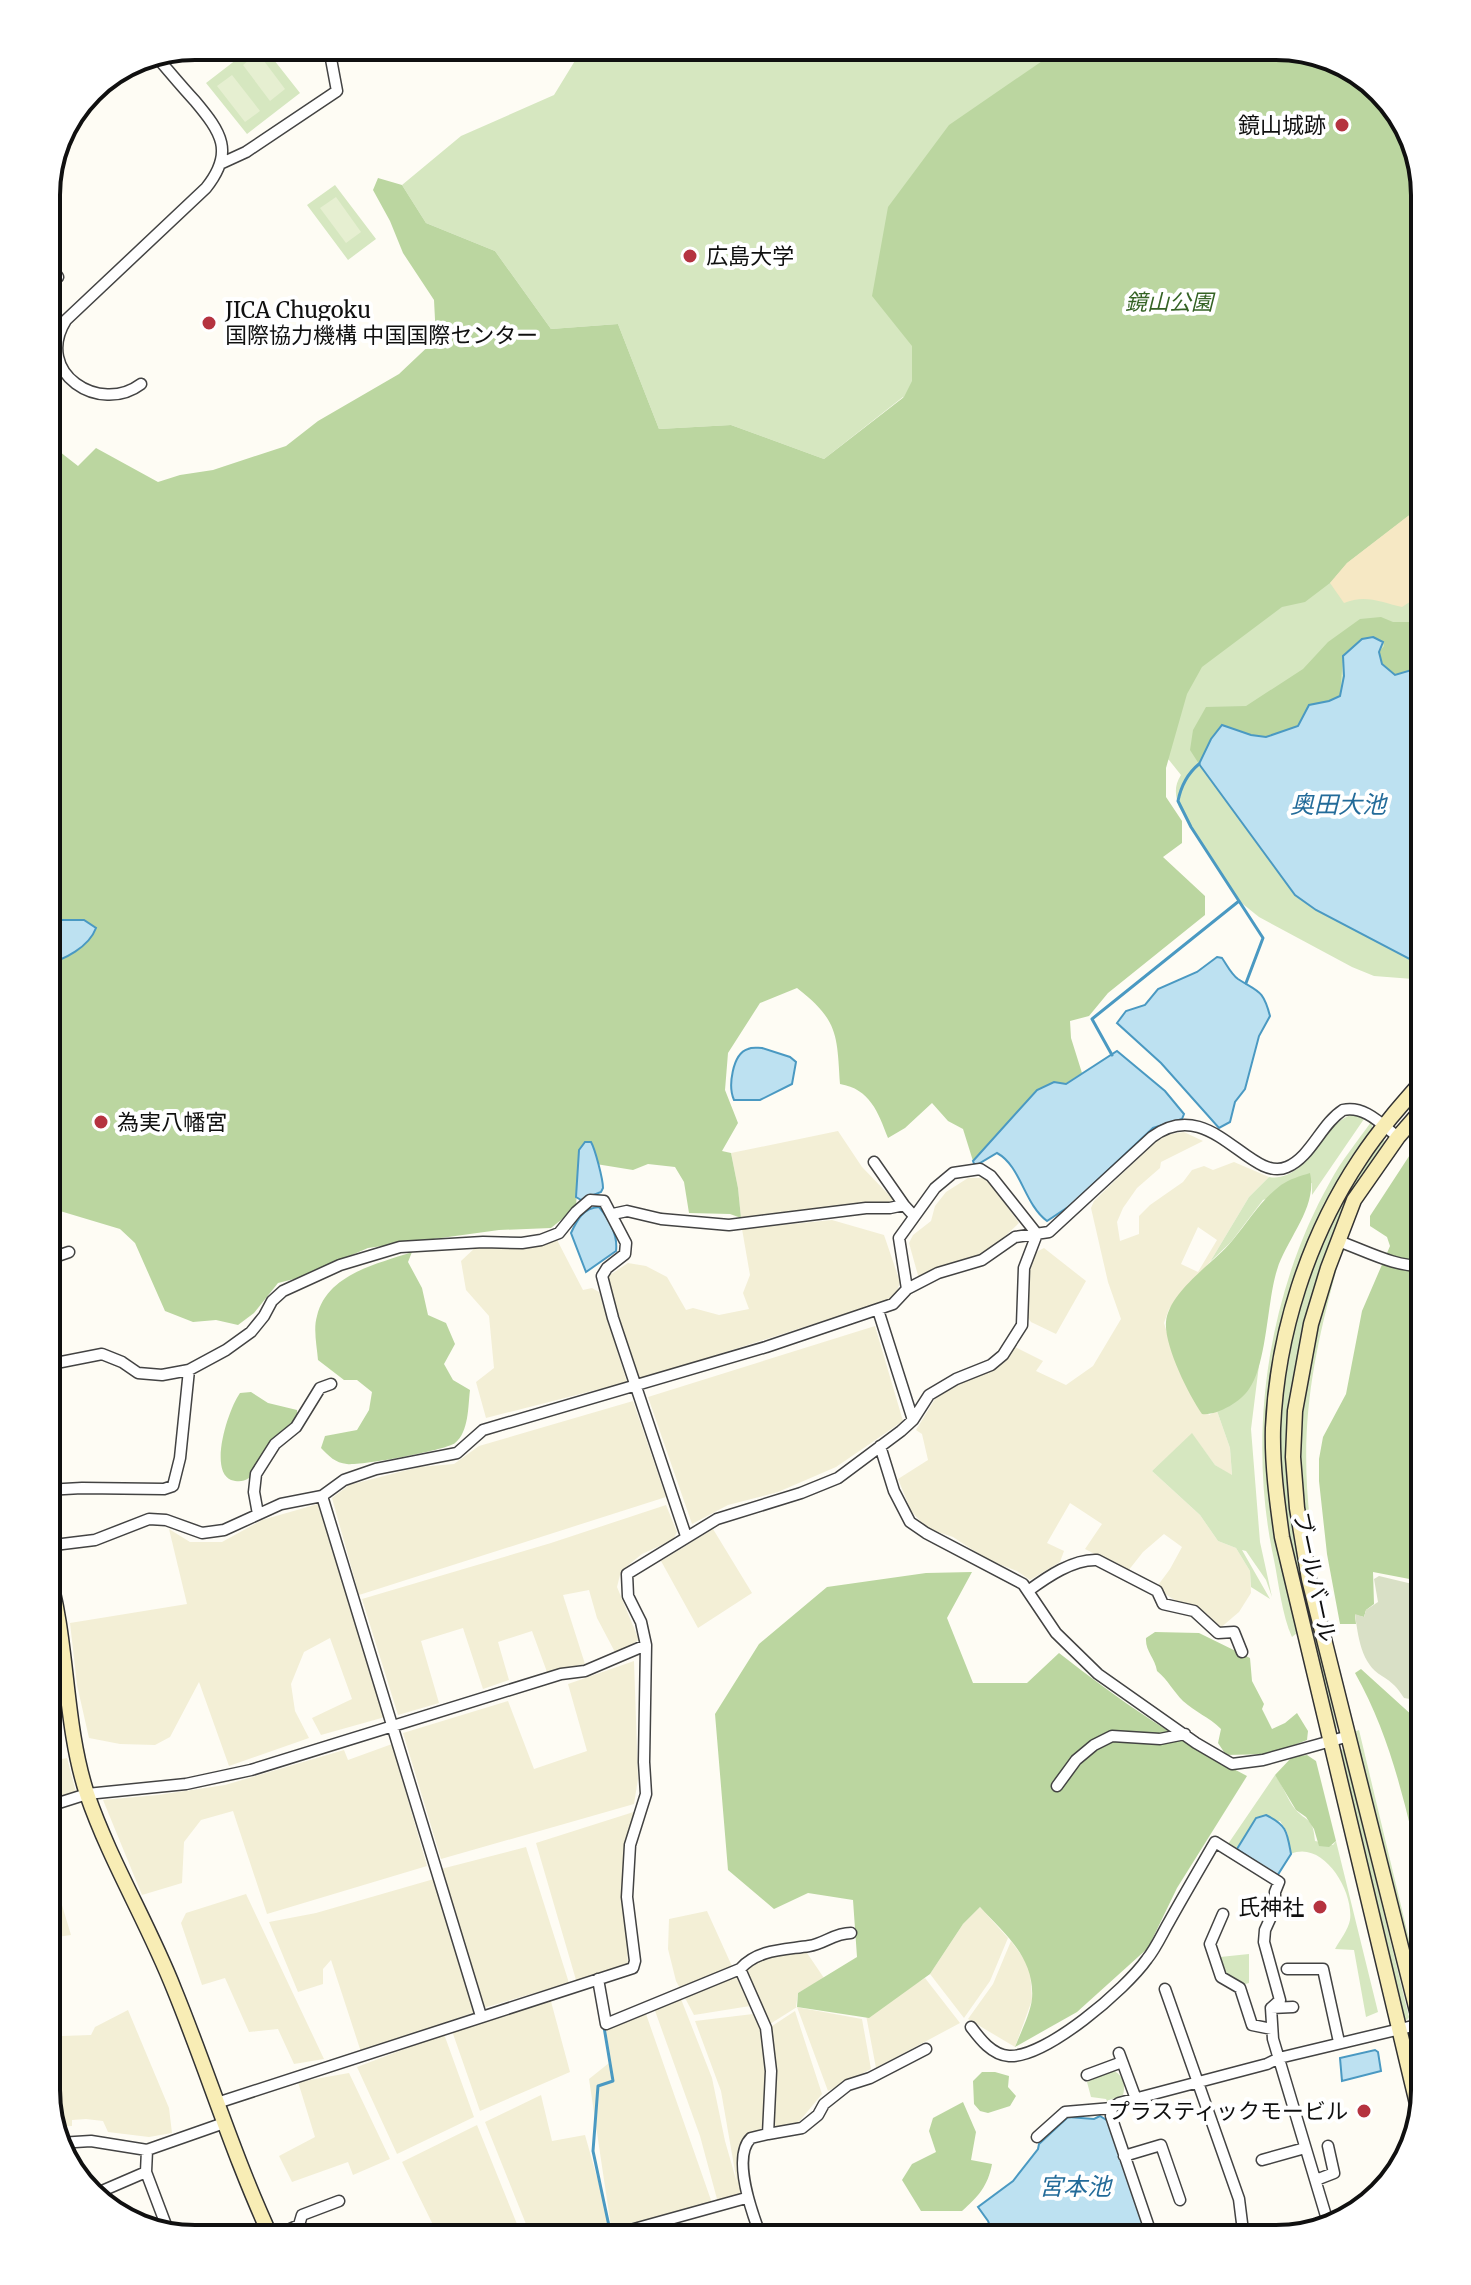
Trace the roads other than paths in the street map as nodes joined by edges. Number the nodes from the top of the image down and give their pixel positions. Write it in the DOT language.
graph roads {
  1 [pos="331,60"];
  2 [pos="163,65"];
  3 [pos="222,163"];
  4 [pos="60,330"];
  5 [pos="60,365"];
  6 [pos="141,384"];
  7 [pos="1411,1094"];
  8 [pos="1411,1122"];
  9 [pos="1383,1126"];
  10 [pos="1398,1137"];
  11 [pos="874,1162"];
  12 [pos="904,1205"];
  13 [pos="613,1214"];
  14 [pos="914,1216"];
  15 [pos="1037,1234"];
  16 [pos="1338,1241"];
  17 [pos="69,1252"];
  18 [pos="60,1255"];
  19 [pos="1411,1266"];
  20 [pos="907,1289"];
  21 [pos="878,1310"];
  22 [pos="60,1362"];
  23 [pos="189,1370"];
  24 [pos="331,1384"];
  25 [pos="635,1385"];
  26 [pos="913,1420"];
  27 [pos="880,1446"];
  28 [pos="60,1489"];
  29 [pos="322,1496"];
  30 [pos="258,1514"];
  31 [pos="686,1536"];
  32 [pos="60,1544"];
  33 [pos="1028,1591"];
  34 [pos="60,1644"];
  35 [pos="646,1645"];
  36 [pos="1242,1652"];
  37 [pos="60,1655"];
  38 [pos="63,1655"];
  39 [pos="394,1725"];
  40 [pos="1185,1734"];
  41 [pos="1349,1736"];
  42 [pos="1330,1741"];
  43 [pos="1057,1786"];
  44 [pos="87,1794"];
  45 [pos="60,1803"];
  46 [pos="1223,1914"];
  47 [pos="851,1933"];
  48 [pos="740,1969"];
  49 [pos="1287,1969"];
  50 [pos="598,1979"];
  51 [pos="1411,1984"];
  52 [pos="1165,1989"];
  53 [pos="1293,2007"];
  54 [pos="1271,2008"];
  55 [pos="481,2016"];
  56 [pos="1411,2026"];
  57 [pos="971,2027"];
  58 [pos="1272,2029"];
  59 [pos="1399,2029"];
  60 [pos="1339,2042"];
  61 [pos="926,2049"];
  62 [pos="1279,2058"];
  63 [pos="1087,2075"];
  64 [pos="1411,2079"];
  65 [pos="1198,2082"];
  66 [pos="1136,2099"];
  67 [pos="217,2103"];
  68 [pos="1112,2108"];
  69 [pos="224,2123"];
  70 [pos="768,2134"];
  71 [pos="1037,2137"];
  72 [pos="71,2142"];
  73 [pos="1328,2146"];
  74 [pos="1305,2148"];
  75 [pos="147,2150"];
  76 [pos="1124,2156"];
  77 [pos="1262,2160"];
  78 [pos="146,2172"];
  79 [pos="1316,2180"];
  80 [pos="105,2190"];
  81 [pos="746,2198"];
  82 [pos="1180,2200"];
  83 [pos="339,2201"];
  84 [pos="1326,2215"];
  85 [pos="164,2221"];
  86 [pos="267,2225"];
  87 [pos="299,2225"];
  88 [pos="649,2225"];
  89 [pos="757,2225"];
  90 [pos="1148,2225"];
  91 [pos="1243,2225"];
  1 -- 3 [label="street"];
  2 -- 3 [label="street"];
  3 -- 4 [label="street"];
  5 -- 6 [label="street"];
  7 -- 9 [label="street, ブールバール"];
  8 -- 10 [label="street"];
  9 -- 10 [label="street"];
  9 -- 15 [label="street"];
  9 -- 42 [label="street, ブールバール"];
  10 -- 16 [label="street"];
  11 -- 12 [label="street"];
  12 -- 13 [label="street"];
  12 -- 14 [label="street"];
  13 -- 23 [label="street"];
  13 -- 25 [label="street"];
  14 -- 15 [label="street"];
  14 -- 20 [label="street"];
  15 -- 20 [label="street"];
  15 -- 26 [label="street"];
  16 -- 19 [label="street"];
  16 -- 41 [label="street"];
  17 -- 18 [label="street"];
  20 -- 21 [label="street"];
  21 -- 25 [label="street"];
  21 -- 26 [label="street"];
  22 -- 23 [label="street"];
  23 -- 28 [label="street"];
  24 -- 30 [label="street"];
  25 -- 29 [label="street"];
  25 -- 31 [label="street"];
  26 -- 27 [label="street"];
  27 -- 31 [label="street"];
  27 -- 33 [label="street"];
  29 -- 30 [label="street"];
  29 -- 39 [label="street"];
  30 -- 32 [label="street"];
  31 -- 35 [label="street"];
  33 -- 36 [label="street"];
  33 -- 40 [label="street"];
  34 -- 38 [label="street"];
  35 -- 39 [label="street"];
  35 -- 50 [label="street"];
  37 -- 38 [label="street"];
  38 -- 44 [label="street"];
  39 -- 44 [label="street"];
  39 -- 55 [label="street"];
  40 -- 42 [label="street"];
  40 -- 43 [label="street"];
  41 -- 42 [label="street"];
  41 -- 51 [label="street"];
  42 -- 59 [label="street, ブールバール"];
  44 -- 45 [label="street"];
  44 -- 67 [label="street"];
  46 -- 58 [label="street"];
  47 -- 48 [label="street"];
  48 -- 50 [label="street"];
  48 -- 70 [label="street"];
  49 -- 60 [label="street"];
  50 -- 55 [label="street"];
  52 -- 65 [label="street"];
  53 -- 54 [label="street"];
  54 -- 57 [label="street"];
  54 -- 58 [label="street"];
  55 -- 67 [label="street"];
  56 -- 59 [label="street"];
  58 -- 62 [label="street"];
  59 -- 60 [label="street"];
  59 -- 64 [label="street, ブールバール"];
  60 -- 62 [label="street"];
  61 -- 70 [label="street"];
  62 -- 65 [label="street"];
  62 -- 74 [label="street"];
  63 -- 66 [label="street"];
  65 -- 66 [label="street"];
  65 -- 91 [label="street"];
  66 -- 68 [label="street"];
  67 -- 69 [label="street"];
  68 -- 71 [label="street"];
  68 -- 76 [label="street"];
  69 -- 75 [label="street"];
  69 -- 86 [label="street"];
  70 -- 81 [label="street"];
  72 -- 75 [label="street"];
  73 -- 79 [label="street"];
  74 -- 77 [label="street"];
  74 -- 79 [label="street"];
  75 -- 78 [label="street"];
  76 -- 82 [label="street"];
  76 -- 90 [label="street"];
  78 -- 80 [label="street"];
  78 -- 85 [label="street"];
  79 -- 84 [label="street"];
  81 -- 88 [label="street"];
  81 -- 89 [label="street"];
  83 -- 87 [label="street"];
}
